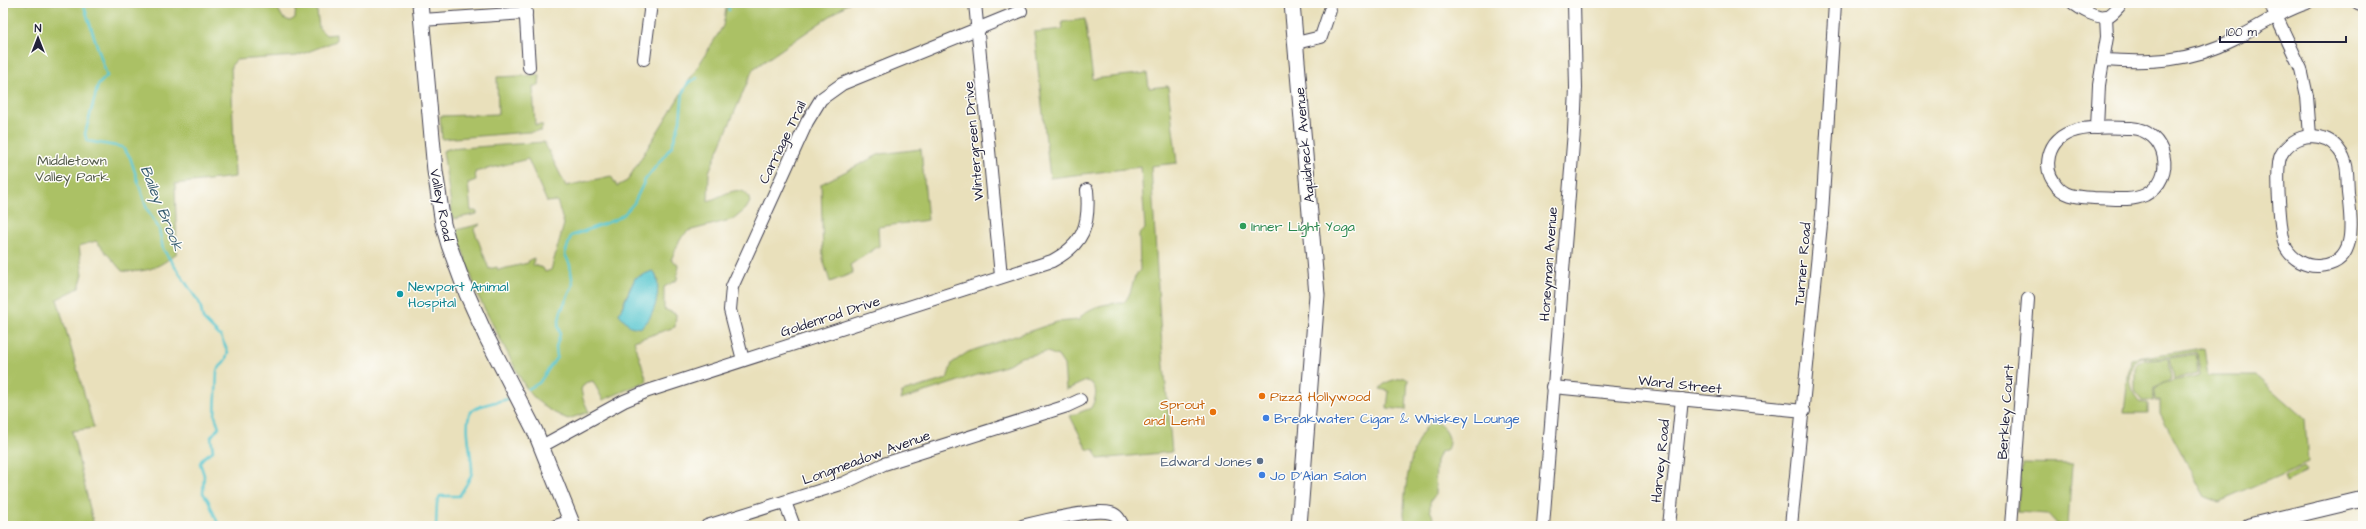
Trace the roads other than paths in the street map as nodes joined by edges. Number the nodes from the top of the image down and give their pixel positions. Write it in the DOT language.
graph roads {
  1 [pos="420,3"];
  2 [pos="651,3"];
  3 [pos="975,3"];
  4 [pos="1292,3"];
  5 [pos="1574,3"];
  6 [pos="1835,3"];
  7 [pos="2073,3"];
  8 [pos="2122,3"];
  9 [pos="2270,3"];
  10 [pos="2307,3"];
  11 [pos="2358,3"];
  12 [pos="2363,5"];
  13 [pos="526,8"];
  14 [pos="1330,10"];
  15 [pos="1021,11"];
  16 [pos="2106,16"];
  17 [pos="2277,17"];
  18 [pos="422,20"];
  19 [pos="977,29"];
  20 [pos="1296,44"];
  21 [pos="644,59"];
  22 [pos="2104,60"];
  23 [pos="529,67"];
  24 [pos="2097,128"];
  25 [pos="2310,136"];
  26 [pos="1087,190"];
  27 [pos="1001,276"];
  28 [pos="2028,299"];
  29 [pos="744,360"];
  30 [pos="1553,387"];
  31 [pos="1682,399"];
  32 [pos="1080,400"];
  33 [pos="1804,411"];
  34 [pos="542,446"];
  35 [pos="2363,499"];
  36 [pos="785,502"];
  37 [pos="572,524"];
  38 [pos="556,526"];
  39 [pos="707,526"];
  40 [pos="794,526"];
  41 [pos="1022,526"];
  42 [pos="1123,526"];
  43 [pos="1299,526"];
  44 [pos="1542,526"];
  45 [pos="1669,526"];
  46 [pos="1791,526"];
  47 [pos="2011,526"];
  48 [pos="2249,526"];
  1 -- 18 [label="main road, Valley Road"];
  2 -- 21 [label="street"];
  3 -- 19 [label="street, Wintergreen Drive"];
  4 -- 20 [label="main road, Aquidneck Avenue"];
  5 -- 30 [label="street, Honeyman Avenue"];
  6 -- 33 [label="street, Turner Road"];
  7 -- 16 [label="street"];
  8 -- 16 [label="street"];
  9 -- 17 [label="street"];
  10 -- 17 [label="street"];
  11 -- 12 [label="street"];
  13 -- 18 [label="street"];
  13 -- 23 [label="street"];
  14 -- 20 [label="street"];
  15 -- 19 [label="street, Carriage Trail"];
  16 -- 22 [label="street"];
  17 -- 22 [label="street"];
  17 -- 25 [label="street"];
  18 -- 34 [label="main road, Valley Road"];
  19 -- 27 [label="street, Wintergreen Drive"];
  19 -- 29 [label="street, Carriage Trail"];
  20 -- 43 [label="main road, Aquidneck Avenue"];
  22 -- 24 [label="street"];
  24 -- 24 [label="street"];
  25 -- 25 [label="street"];
  26 -- 27 [label="street, Goldenrod Drive"];
  27 -- 29 [label="street, Goldenrod Drive"];
  28 -- 47 [label="street, Berkley Court"];
  29 -- 34 [label="street, Goldenrod Drive"];
  30 -- 31 [label="street, Ward Street"];
  30 -- 44 [label="street, Honeyman Avenue"];
  31 -- 33 [label="street, Ward Street"];
  31 -- 45 [label="street, Harvey Road"];
  32 -- 36 [label="street, Longmeadow Avenue"];
  33 -- 46 [label="street, Turner Road"];
  34 -- 37 [label="main road, Valley Road"];
  35 -- 48 [label="main road"];
  36 -- 39 [label="street, Longmeadow Avenue"];
  36 -- 40 [label="street"];
  37 -- 38 [label="street"];
  41 -- 42 [label="street"];
}
